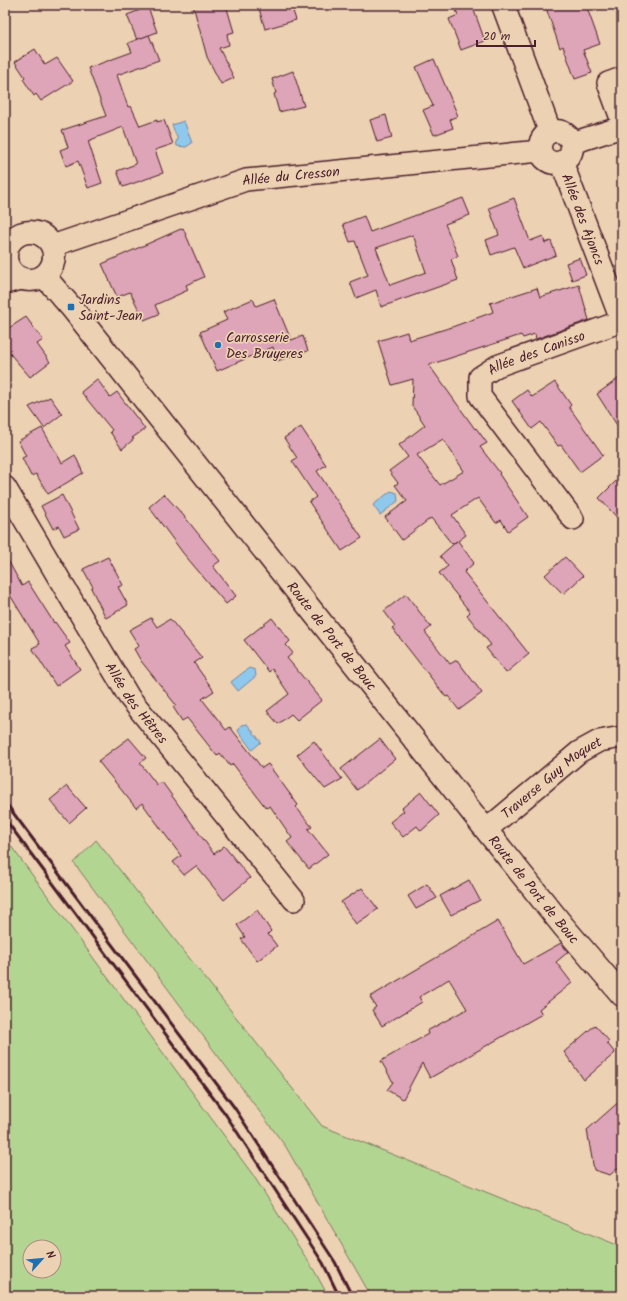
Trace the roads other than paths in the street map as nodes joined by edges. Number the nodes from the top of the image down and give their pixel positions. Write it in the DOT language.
graph roads {
  1 [pos="503,5"];
  2 [pos="622,78"];
  3 [pos="622,121"];
  4 [pos="622,127"];
  5 [pos="550,132"];
  6 [pos="572,143"];
  7 [pos="540,151"];
  8 [pos="562,163"];
  9 [pos="10,229"];
  10 [pos="52,246"];
  11 [pos="6,263"];
  12 [pos="44,276"];
  13 [pos="13,281"];
  14 [pos="622,321"];
  15 [pos="5,487"];
  16 [pos="573,520"];
  17 [pos="622,737"];
  18 [pos="486,830"];
  19 [pos="294,900"];
  20 [pos="622,995"];
  1 -- 5 [label="main road"];
  2 -- 3 [label="street"];
  4 -- 6 [label="street"];
  5 -- 6 [label="main road"];
  5 -- 7 [label="main road"];
  6 -- 8 [label="main road"];
  7 -- 8 [label="main road"];
  7 -- 10 [label="street, Allée du Cresson"];
  8 -- 14 [label="main road, Allée des Ajoncs"];
  9 -- 10 [label="main road"];
  9 -- 11 [label="main road"];
  10 -- 12 [label="main road"];
  11 -- 13 [label="main road"];
  12 -- 13 [label="main road"];
  12 -- 18 [label="main road, Route de Port de Bouc"];
  14 -- 16 [label="street, Allée des Canisso"];
  15 -- 19 [label="street, Allée des Hêtres"];
  17 -- 18 [label="street, Traverse Guy Moquet"];
  18 -- 20 [label="main road, Route de Port de Bouc"];
}
